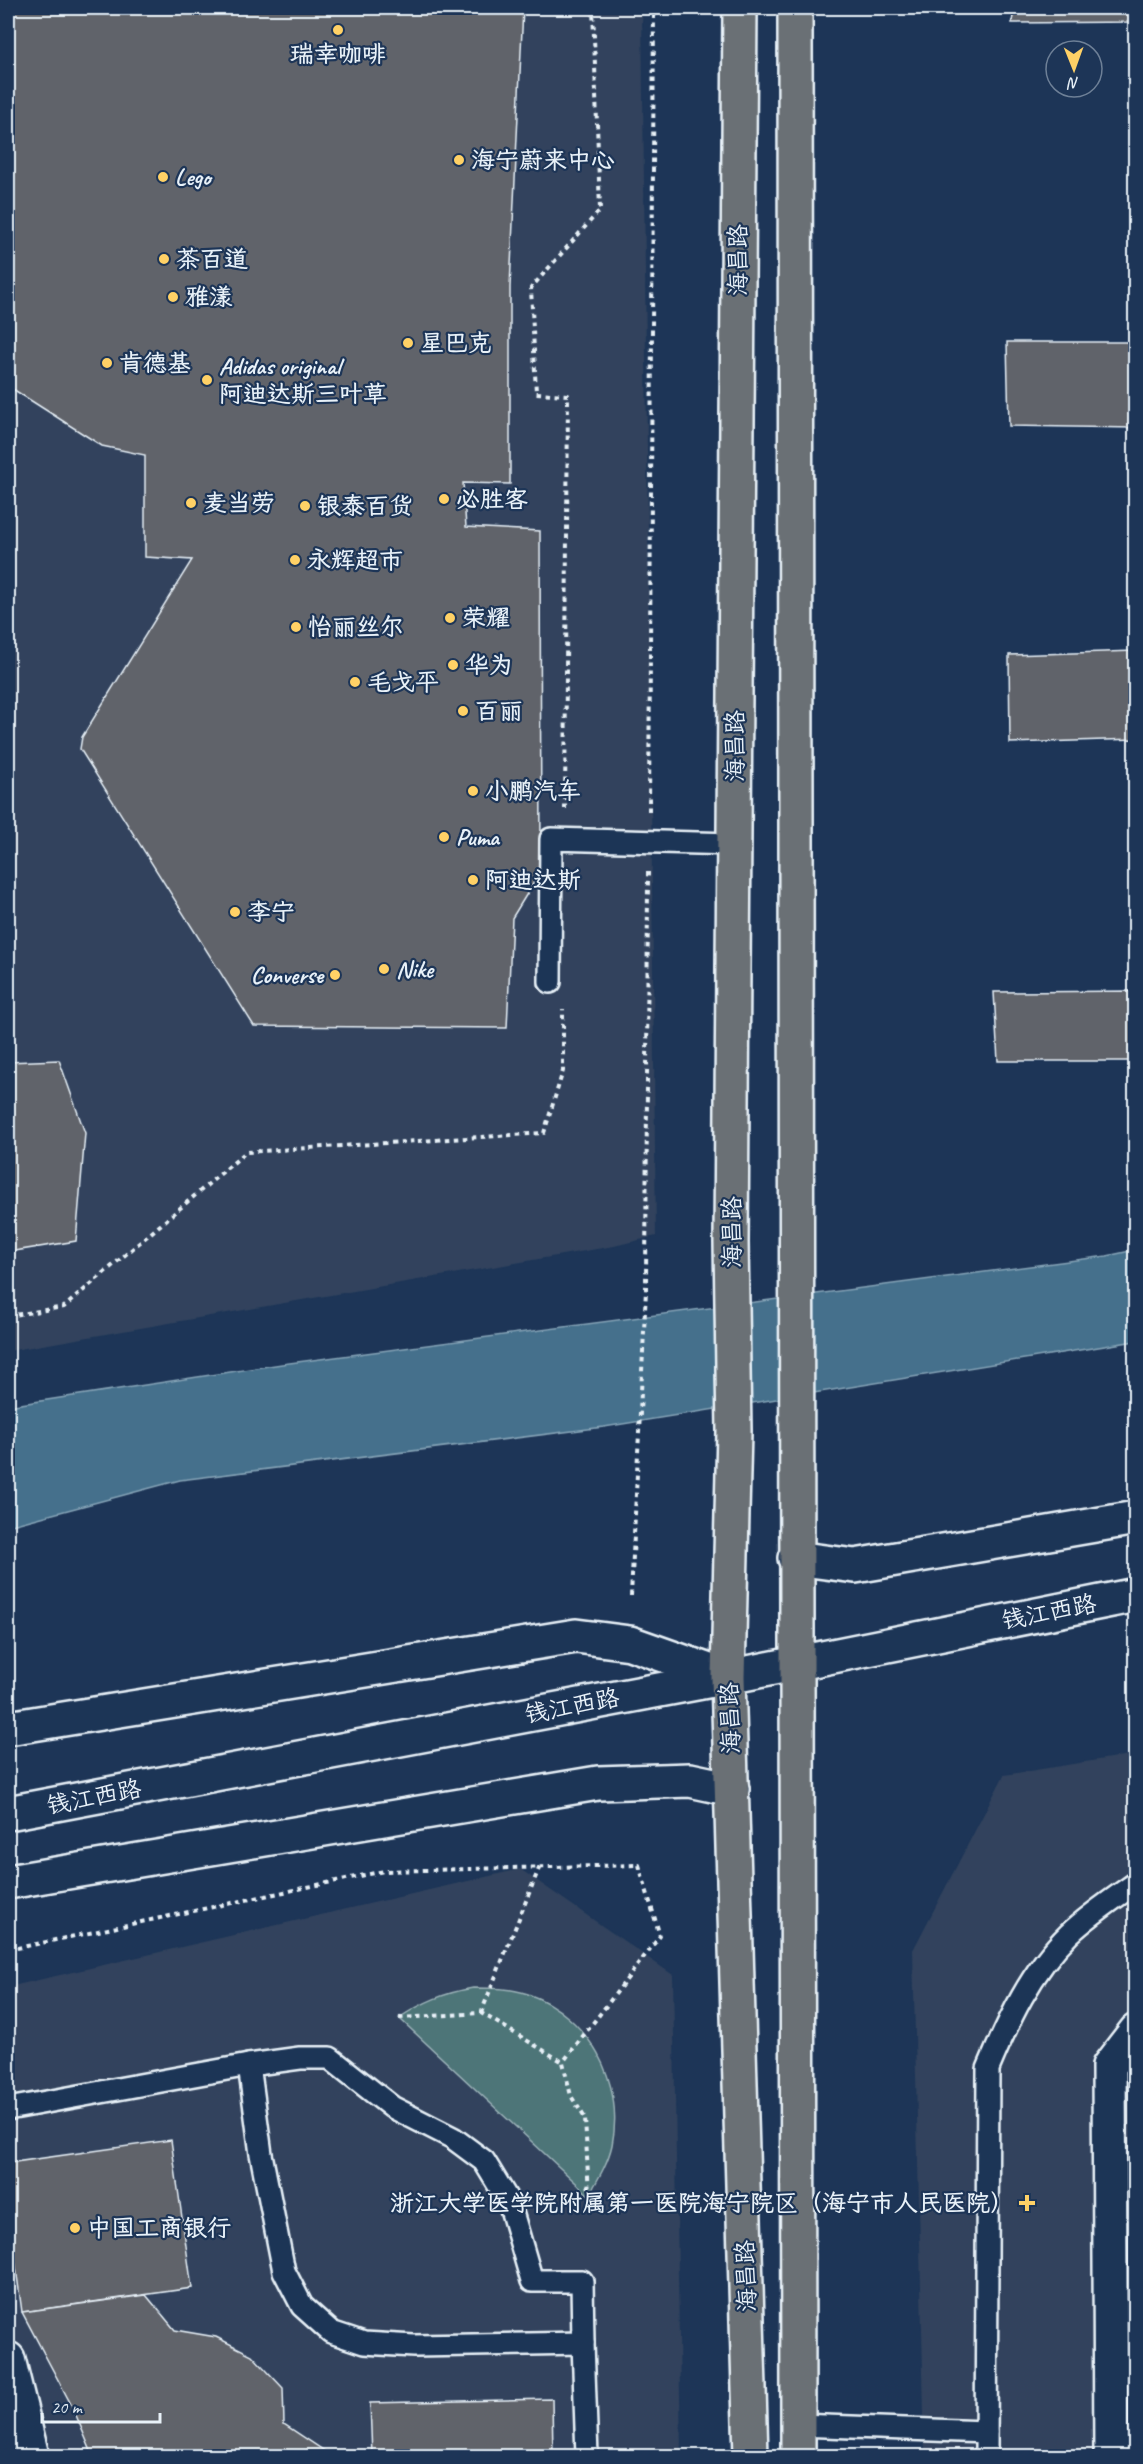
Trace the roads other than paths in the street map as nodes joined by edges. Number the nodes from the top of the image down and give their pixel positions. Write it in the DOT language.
graph roads {
  1 [pos="740,8"];
  2 [pos="795,8"];
  3 [pos="734,844"];
  4 [pos="550,981"];
  5 [pos="1136,1518"];
  6 [pos="795,1558"];
  7 [pos="1136,1595"];
  8 [pos="795,1662"];
  9 [pos="728,1677"];
  10 [pos="8,1728"];
  11 [pos="732,1789"];
  12 [pos="8,1813"];
  13 [pos="8,1882"];
  14 [pos="1136,1883"];
  15 [pos="1136,2031"];
  16 [pos="249,2065"];
  17 [pos="8,2109"];
  18 [pos="583,2343"];
  19 [pos="8,2359"];
  20 [pos="798,2425"];
  21 [pos="986,2432"];
  22 [pos="32,2457"];
  23 [pos="587,2457"];
  24 [pos="751,2457"];
  25 [pos="798,2457"];
  26 [pos="986,2457"];
  27 [pos="1112,2457"];
  1 -- 3 [label="main road, 海昌路"];
  2 -- 6 [label="main road, 海昌路"];
  3 -- 4 [label="lane"];
  3 -- 9 [label="main road, 海昌路"];
  5 -- 6 [label="main road"];
  6 -- 8 [label="main road, 海昌路"];
  7 -- 8 [label="main road, 钱江西路"];
  8 -- 9 [label="main road, 钱江西路"];
  8 -- 20 [label="main road, 海昌路"];
  9 -- 10 [label="main road"];
  9 -- 11 [label="main road, 海昌路"];
  9 -- 12 [label="main road, 钱江西路"];
  11 -- 13 [label="main road"];
  11 -- 24 [label="main road, 海昌路"];
  14 -- 21 [label="lane"];
  15 -- 27 [label="main road"];
  16 -- 17 [label="lane"];
  16 -- 18 [label="lane"];
  16 -- 18 [label="lane"];
  18 -- 23 [label="lane"];
  19 -- 22 [label="main road"];
  20 -- 21 [label="lane"];
  20 -- 25 [label="main road, 海昌路"];
  21 -- 26 [label="lane"];
}
